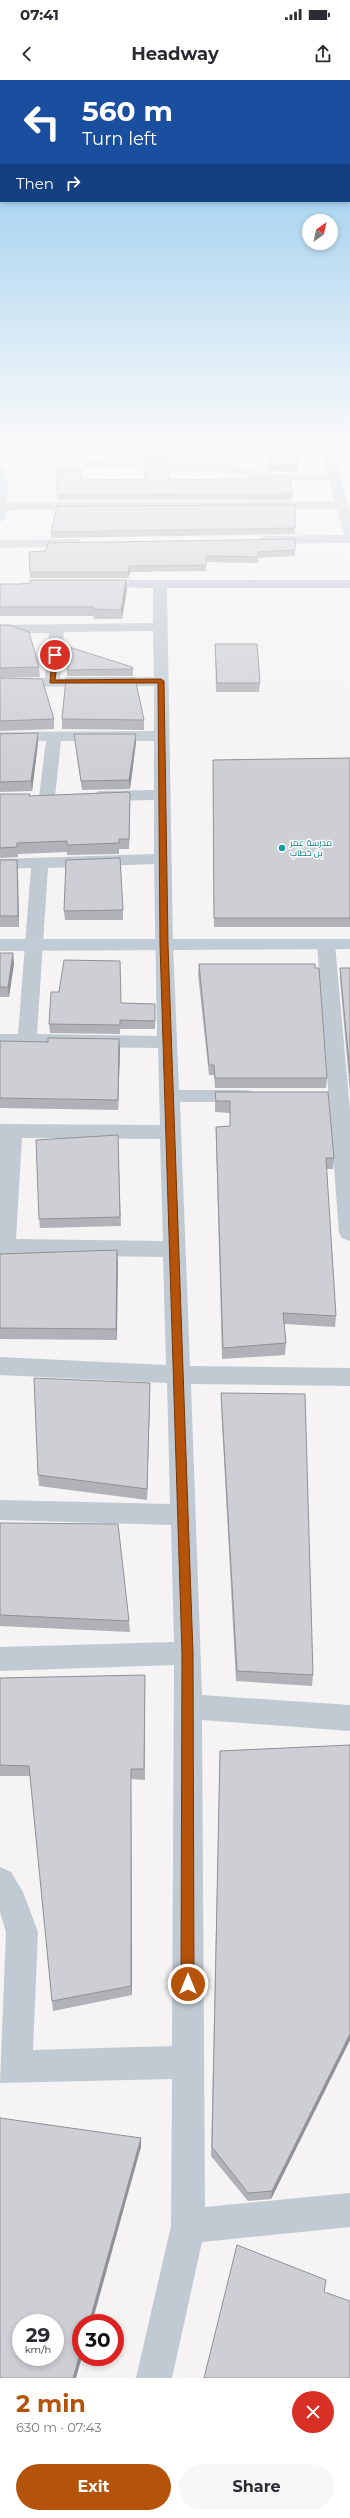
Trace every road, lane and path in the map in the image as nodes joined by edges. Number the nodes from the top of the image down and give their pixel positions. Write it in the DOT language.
graph roads {
  1 [pos="84,584"];
  2 [pos="350,584"];
  3 [pos="160,585"];
  4 [pos="161,627"];
  5 [pos="57,628"];
  6 [pos="0,629"];
  7 [pos="161,681"];
  8 [pos="52,682"];
  9 [pos="0,683"];
  10 [pos="54,736"];
  11 [pos="162,736"];
  12 [pos="0,737"];
  13 [pos="162,795"];
  14 [pos="86,796"];
  15 [pos="47,797"];
  16 [pos="163,859"];
  17 [pos="40,862"];
  18 [pos="0,864"];
  19 [pos="33,944"];
  20 [pos="164,944"];
  21 [pos="326,944"];
  22 [pos="350,944"];
  23 [pos="0,945"];
  24 [pos="342,1036"];
  25 [pos="0,1040"];
  26 [pos="27,1040"];
  27 [pos="167,1042"];
  28 [pos="169,1096"];
  29 [pos="261,1096"];
  30 [pos="6,1131"];
  31 [pos="171,1132"];
  32 [pos="348,1190"];
  33 [pos="350,1233"];
  34 [pos="2,1247"];
  35 [pos="174,1249"];
  36 [pos="0,1371"];
  37 [pos="178,1375"];
  38 [pos="350,1377"];
  39 [pos="0,1510"];
  40 [pos="183,1515"];
  41 [pos="188,1654"];
  42 [pos="0,1659"];
  43 [pos="187,1706"];
  44 [pos="350,1718"];
  45 [pos="0,1882"];
  46 [pos="188,2062"];
  47 [pos="8,2066"];
  48 [pos="350,2210"];
  49 [pos="188,2226"];
  50 [pos="154,2378"];
  1 -- 3 [label="street"];
  2 -- 3 [label="street"];
  3 -- 4 [label="street"];
  4 -- 5 [label="street"];
  4 -- 7 [label="street"];
  5 -- 6 [label="street"];
  5 -- 8 [label="street"];
  7 -- 8 [label="street"];
  7 -- 11 [label="street"];
  8 -- 9 [label="street"];
  10 -- 11 [label="street"];
  10 -- 12 [label="street"];
  10 -- 15 [label="street"];
  11 -- 13 [label="street"];
  13 -- 14 [label="street"];
  13 -- 16 [label="street"];
  16 -- 17 [label="street"];
  16 -- 20 [label="street"];
  17 -- 18 [label="street"];
  17 -- 19 [label="street"];
  19 -- 20 [label="street"];
  19 -- 23 [label="street"];
  19 -- 26 [label="street"];
  20 -- 21 [label="street"];
  20 -- 27 [label="street"];
  21 -- 22 [label="street"];
  21 -- 24 [label="street"];
  24 -- 32 [label="street"];
  25 -- 26 [label="street"];
  26 -- 27 [label="street"];
  27 -- 28 [label="street"];
  28 -- 29 [label="street"];
  28 -- 31 [label="street"];
  30 -- 31 [label="street"];
  30 -- 34 [label="street"];
  31 -- 35 [label="street"];
  32 -- 33 [label="street"];
  34 -- 35 [label="street"];
  35 -- 37 [label="street"];
  36 -- 37 [label="street"];
  37 -- 38 [label="street"];
  37 -- 40 [label="street"];
  39 -- 40 [label="street"];
  40 -- 41 [label="street"];
  41 -- 42 [label="street"];
  41 -- 43 [label="street"];
  43 -- 44 [label="street"];
  43 -- 46 [label="street"];
  45 -- 47 [label="street"];
  46 -- 47 [label="street"];
  46 -- 49 [label="street"];
  48 -- 49 [label="street"];
  49 -- 50 [label="street"];
}
